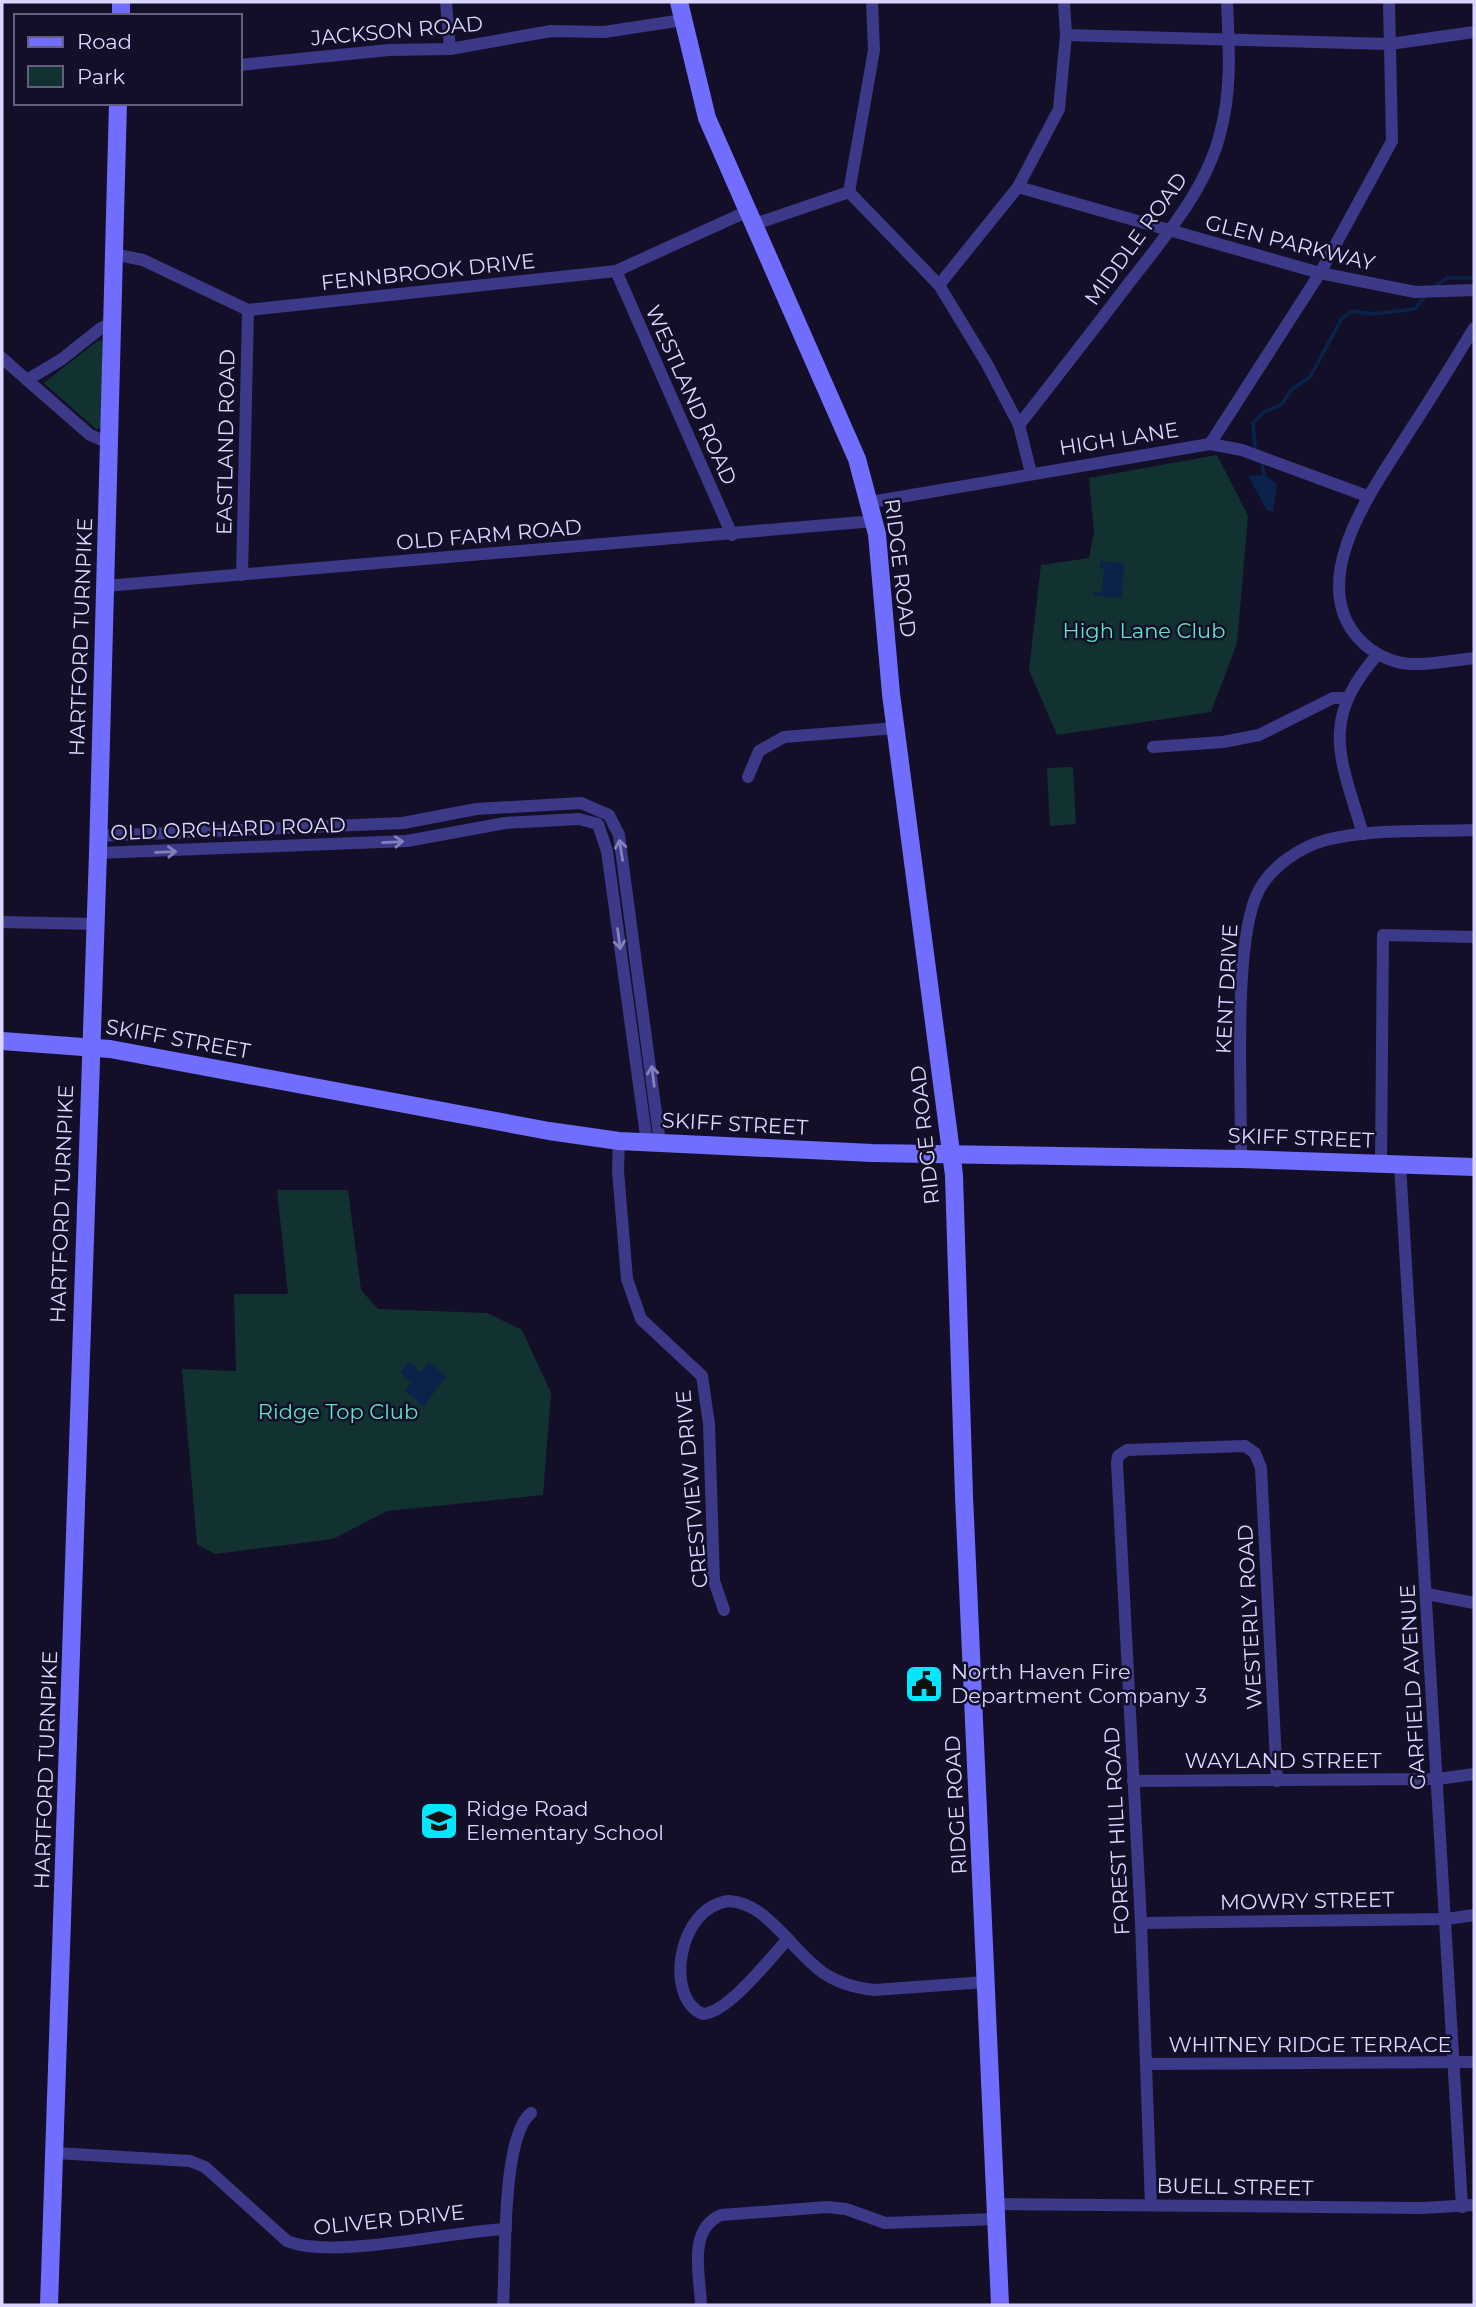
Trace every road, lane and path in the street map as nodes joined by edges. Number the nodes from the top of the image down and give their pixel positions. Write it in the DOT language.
graph roads {
  1 [pos="446,2"];
  2 [pos="680,2"];
  3 [pos="872,2"];
  4 [pos="1064,2"];
  5 [pos="1227,2"];
  6 [pos="1389,2"];
  7 [pos="683,20"];
  8 [pos="1474,32"];
  9 [pos="1066,35"];
  10 [pos="1228,40"];
  11 [pos="1391,44"];
  12 [pos="450,49"];
  13 [pos="242,65"];
  14 [pos="118,105"];
  15 [pos="1018,187"];
  16 [pos="849,192"];
  17 [pos="749,218"];
  18 [pos="1168,232"];
  19 [pos="113,254"];
  20 [pos="616,271"];
  21 [pos="1320,273"];
  22 [pos="939,285"];
  23 [pos="1474,290"];
  24 [pos="248,310"];
  25 [pos="111,323"];
  26 [pos="1474,328"];
  27 [pos="2,358"];
  28 [pos="27,380"];
  29 [pos="1019,425"];
  30 [pos="109,443"];
  31 [pos="1210,444"];
  32 [pos="1031,473"];
  33 [pos="1367,496"];
  34 [pos="871,502"];
  35 [pos="875,521"];
  36 [pos="732,535"];
  37 [pos="242,575"];
  38 [pos="105,586"];
  39 [pos="1378,654"];
  40 [pos="1474,658"];
  41 [pos="1346,698"];
  42 [pos="896,728"];
  43 [pos="1153,747"];
  44 [pos="748,777"];
  45 [pos="601,809"];
  46 [pos="422,821"];
  47 [pos="595,822"];
  48 [pos="358,824"];
  49 [pos="1474,830"];
  50 [pos="1363,834"];
  51 [pos="422,839"];
  52 [pos="98,844"];
  53 [pos="360,844"];
  54 [pos="2,922"];
  55 [pos="96,925"];
  56 [pos="1474,937"];
  57 [pos="637,968"];
  58 [pos="624,969"];
  59 [pos="2,1041"];
  60 [pos="89,1047"];
  61 [pos="619,1141"];
  62 [pos="654,1143"];
  63 [pos="952,1155"];
  64 [pos="1241,1159"];
  65 [pos="1381,1164"];
  66 [pos="1400,1164"];
  67 [pos="1474,1167"];
  68 [pos="1255,1453"];
  69 [pos="1427,1594"];
  70 [pos="1474,1603"];
  71 [pos="724,1610"];
  72 [pos="1474,1774"];
  73 [pos="1438,1779"];
  74 [pos="1133,1781"];
  75 [pos="1277,1781"];
  76 [pos="1474,1916"];
  77 [pos="1447,1919"];
  78 [pos="1141,1923"];
  79 [pos="788,1939"];
  80 [pos="986,1982"];
  81 [pos="1474,2062"];
  82 [pos="1147,2064"];
  83 [pos="1455,2064"];
  84 [pos="531,2113"];
  85 [pos="55,2153"];
  86 [pos="1151,2205"];
  87 [pos="1468,2206"];
  88 [pos="996,2212"];
  89 [pos="506,2229"];
  90 [pos="49,2305"];
  91 [pos="503,2305"];
  92 [pos="701,2305"];
  93 [pos="1000,2305"];
  1 -- 12 [label="street"];
  2 -- 7 [label="main road, RIDGE ROAD"];
  3 -- 16 [label="street"];
  4 -- 9 [label="street"];
  5 -- 10 [label="street, MIDDLE ROAD"];
  6 -- 11 [label="street"];
  7 -- 12 [label="street, JACKSON ROAD"];
  7 -- 17 [label="main road, RIDGE ROAD"];
  8 -- 11 [label="street"];
  9 -- 10 [label="street"];
  9 -- 15 [label="street"];
  10 -- 11 [label="street"];
  10 -- 18 [label="street, MIDDLE ROAD"];
  11 -- 21 [label="street"];
  12 -- 13 [label="street, JACKSON ROAD"];
  14 -- 19 [label="main road, HARTFORD TURNPIKE"];
  15 -- 18 [label="street, GLEN PARKWAY"];
  15 -- 22 [label="street"];
  16 -- 17 [label="street, FENNBROOK DRIVE"];
  16 -- 22 [label="street"];
  17 -- 20 [label="street, FENNBROOK DRIVE"];
  17 -- 34 [label="main road, RIDGE ROAD"];
  18 -- 21 [label="street, GLEN PARKWAY"];
  18 -- 29 [label="street, MIDDLE ROAD"];
  19 -- 24 [label="street"];
  19 -- 25 [label="main road, HARTFORD TURNPIKE"];
  20 -- 24 [label="street, FENNBROOK DRIVE"];
  20 -- 36 [label="street, WESTLAND ROAD"];
  21 -- 23 [label="street, GLEN PARKWAY"];
  21 -- 31 [label="street"];
  22 -- 29 [label="street"];
  24 -- 37 [label="street, EASTLAND ROAD"];
  25 -- 28 [label="street"];
  25 -- 30 [label="main road, HARTFORD TURNPIKE"];
  26 -- 33 [label="street"];
  27 -- 28 [label="street"];
  28 -- 30 [label="street"];
  29 -- 32 [label="street"];
  30 -- 38 [label="main road, HARTFORD TURNPIKE"];
  31 -- 32 [label="street, HIGH LANE"];
  31 -- 33 [label="street, HIGH LANE"];
  32 -- 34 [label="street, HIGH LANE"];
  33 -- 39 [label="street"];
  34 -- 35 [label="main road, RIDGE ROAD"];
  35 -- 36 [label="street, OLD FARM ROAD"];
  35 -- 42 [label="main road, RIDGE ROAD"];
  36 -- 37 [label="street, OLD FARM ROAD"];
  37 -- 38 [label="street, OLD FARM ROAD"];
  38 -- 52 [label="main road, HARTFORD TURNPIKE"];
  39 -- 40 [label="street"];
  39 -- 41 [label="street"];
  41 -- 43 [label="street"];
  41 -- 50 [label="street"];
  42 -- 44 [label="street"];
  42 -- 63 [label="main road, RIDGE ROAD"];
  45 -- 46 [label="street, OLD ORCHARD ROAD"];
  45 -- 47 [label="street"];
  57 -- 45 [label="street, one-way"];
  46 -- 48 [label="street, OLD ORCHARD ROAD"];
  46 -- 51 [label="street"];
  47 -- 51 [label="street, OLD ORCHARD ROAD"];
  47 -- 58 [label="street, one-way"];
  48 -- 52 [label="street, OLD ORCHARD ROAD"];
  48 -- 53 [label="street, OLD ORCHARD ROAD"];
  49 -- 50 [label="street, KENT DRIVE"];
  50 -- 64 [label="street, KENT DRIVE"];
  53 -- 51 [label="street, OLD ORCHARD ROAD, one-way"];
  52 -- 53 [label="street, OLD ORCHARD ROAD, one-way"];
  52 -- 55 [label="main road, HARTFORD TURNPIKE"];
  54 -- 55 [label="street"];
  55 -- 60 [label="main road, HARTFORD TURNPIKE"];
  56 -- 65 [label="street"];
  57 -- 58 [label="street"];
  62 -- 57 [label="street, one-way"];
  58 -- 62 [label="street"];
  59 -- 60 [label="main road, SKIFF STREET"];
  60 -- 61 [label="main road, SKIFF STREET"];
  60 -- 85 [label="main road, HARTFORD TURNPIKE"];
  61 -- 62 [label="main road, SKIFF STREET"];
  61 -- 71 [label="street, CRESTVIEW DRIVE"];
  62 -- 63 [label="main road, SKIFF STREET"];
  63 -- 64 [label="main road, SKIFF STREET"];
  63 -- 80 [label="main road, RIDGE ROAD"];
  64 -- 65 [label="main road, SKIFF STREET"];
  65 -- 66 [label="main road, SKIFF STREET"];
  66 -- 67 [label="main road, SKIFF STREET"];
  66 -- 69 [label="street, GARFIELD AVENUE"];
  68 -- 74 [label="street, FOREST HILL ROAD"];
  68 -- 75 [label="street, WESTERLY ROAD"];
  69 -- 70 [label="street"];
  69 -- 73 [label="street, GARFIELD AVENUE"];
  72 -- 73 [label="street, WAYLAND STREET"];
  73 -- 75 [label="street, WAYLAND STREET"];
  73 -- 77 [label="street, GARFIELD AVENUE"];
  74 -- 75 [label="street, WAYLAND STREET"];
  74 -- 78 [label="street, FOREST HILL ROAD"];
  76 -- 77 [label="street, MOWRY STREET"];
  77 -- 78 [label="street, MOWRY STREET"];
  77 -- 83 [label="street, GARFIELD AVENUE"];
  78 -- 82 [label="street, FOREST HILL ROAD"];
  79 -- 79 [label="street"];
  79 -- 80 [label="street"];
  80 -- 88 [label="main road, RIDGE ROAD"];
  81 -- 83 [label="street, WHITNEY RIDGE TERRACE"];
  82 -- 83 [label="street, WHITNEY RIDGE TERRACE"];
  82 -- 86 [label="street, FOREST HILL ROAD"];
  83 -- 87 [label="street, GARFIELD AVENUE"];
  84 -- 89 [label="street"];
  85 -- 89 [label="street, OLIVER DRIVE"];
  85 -- 90 [label="main road, HARTFORD TURNPIKE"];
  86 -- 87 [label="street, BUELL STREET"];
  86 -- 88 [label="street, BUELL STREET"];
  88 -- 92 [label="street, BUELL STREET"];
  88 -- 93 [label="main road, RIDGE ROAD"];
  89 -- 91 [label="street"];
}
